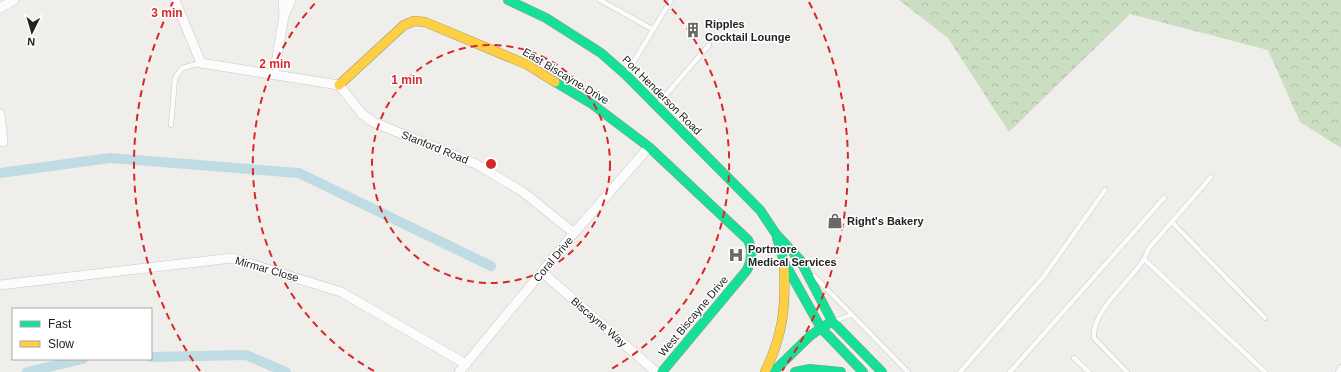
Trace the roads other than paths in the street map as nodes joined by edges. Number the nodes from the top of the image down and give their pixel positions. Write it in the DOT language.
graph roads {
  1 [pos="14,0"];
  2 [pos="175,0"];
  3 [pos="282,0"];
  4 [pos="291,0"];
  5 [pos="508,0"];
  6 [pos="600,0"];
  7 [pos="671,0"];
  8 [pos="0,8"];
  9 [pos="284,16"];
  10 [pos="652,29"];
  11 [pos="709,45"];
  12 [pos="201,63"];
  13 [pos="274,74"];
  14 [pos="626,75"];
  15 [pos="339,85"];
  16 [pos="657,105"];
  17 [pos="0,114"];
  18 [pos="171,125"];
  19 [pos="3,142"];
  20 [pos="649,147"];
  21 [pos="1211,177"];
  22 [pos="1104,190"];
  23 [pos="1164,198"];
  24 [pos="1172,222"];
  25 [pos="574,233"];
  26 [pos="776,234"];
  27 [pos="752,254"];
  28 [pos="1144,259"];
  29 [pos="800,260"];
  30 [pos="784,262"];
  31 [pos="542,272"];
  32 [pos="0,286"];
  33 [pos="851,315"];
  34 [pos="1265,318"];
  35 [pos="832,321"];
  36 [pos="821,328"];
  37 [pos="1074,358"];
  38 [pos="466,364"];
  39 [pos="1341,367"];
  40 [pos="459,372"];
  41 [pos="656,372"];
  42 [pos="662,372"];
  43 [pos="765,372"];
  44 [pos="773,372"];
  45 [pos="795,372"];
  46 [pos="841,372"];
  47 [pos="863,372"];
  48 [pos="882,372"];
  49 [pos="908,372"];
  50 [pos="960,372"];
  51 [pos="1010,372"];
  52 [pos="1089,372"];
  53 [pos="1127,372"];
  54 [pos="1265,372"];
  55 [pos="1338,372"];
  1 -- 8 [label="street"];
  2 -- 12 [label="street"];
  3 -- 9 [label="street"];
  4 -- 9 [label="street"];
  5 -- 14 [label="main road, Port Henderson Road"];
  6 -- 10 [label="lane"];
  7 -- 10 [label="lane"];
  9 -- 13 [label="street"];
  10 -- 14 [label="lane"];
  11 -- 16 [label="lane"];
  12 -- 13 [label="street"];
  12 -- 18 [label="lane"];
  13 -- 15 [label="street"];
  14 -- 16 [label="main road, Port Henderson Road"];
  15 -- 20 [label="main road, East Biscayne Drive"];
  15 -- 25 [label="street, Stanford Road"];
  16 -- 26 [label="main road, Port Henderson Road"];
  17 -- 19 [label="street"];
  20 -- 25 [label="street, Coral Drive"];
  20 -- 27 [label="main road, East Biscayne Drive"];
  21 -- 24 [label="lane"];
  22 -- 50 [label="lane"];
  23 -- 51 [label="lane"];
  24 -- 28 [label="lane"];
  24 -- 34 [label="lane"];
  25 -- 31 [label="street, Coral Drive"];
  26 -- 29 [label="main road, Port Henderson Road"];
  26 -- 30 [label="main road, Port Henderson Road"];
  27 -- 42 [label="main road, West Biscayne Drive"];
  28 -- 53 [label="lane"];
  28 -- 54 [label="lane"];
  29 -- 33 [label="lane"];
  29 -- 35 [label="main road, Port Henderson Road"];
  30 -- 36 [label="main road, Port Henderson Road"];
  30 -- 43 [label="main road"];
  31 -- 38 [label="street, Coral Drive"];
  31 -- 41 [label="street, Biscayne Way"];
  32 -- 38 [label="street, Mirmar Close"];
  33 -- 35 [label="lane"];
  33 -- 49 [label="lane"];
  35 -- 36 [label="main road"];
  35 -- 48 [label="main road, Port Henderson Road"];
  36 -- 44 [label="main road"];
  36 -- 47 [label="main road, Port Henderson Road"];
  37 -- 52 [label="lane"];
  38 -- 40 [label="street, Coral Drive"];
  39 -- 55 [label="lane"];
  45 -- 46 [label="main road"];
}
